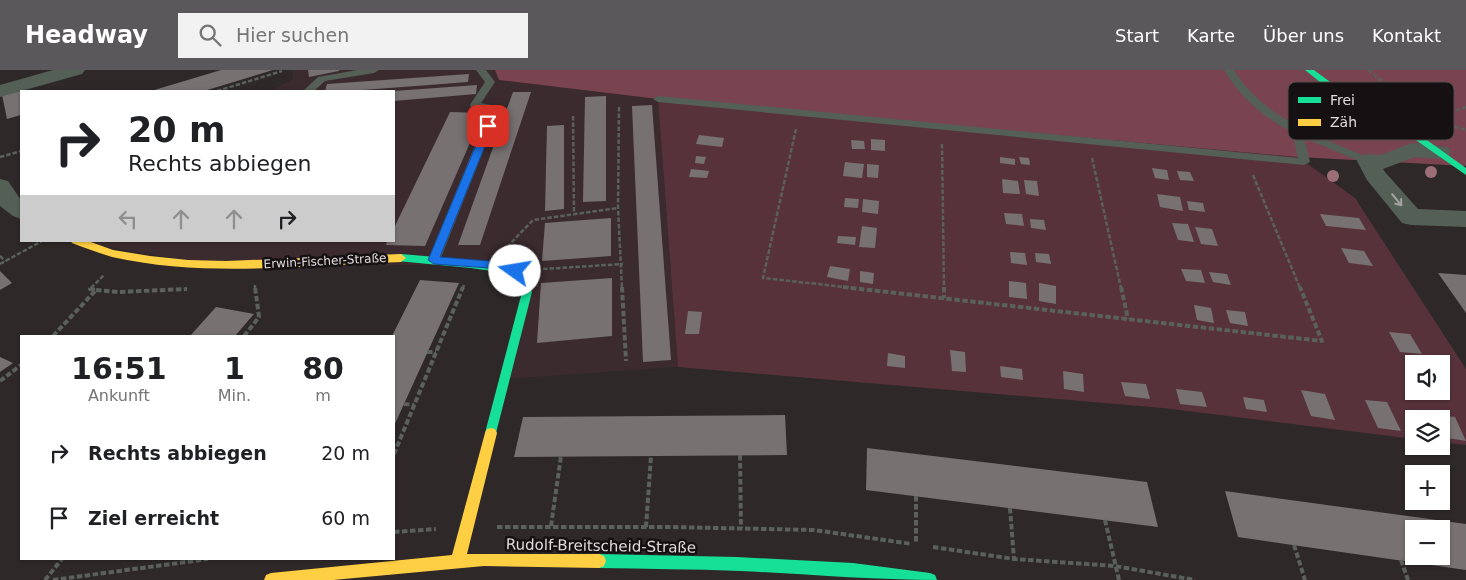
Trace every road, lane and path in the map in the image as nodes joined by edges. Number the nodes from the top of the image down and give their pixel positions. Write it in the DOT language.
graph roads {
  1 [pos="75,70"];
  2 [pos="374,70"];
  3 [pos="481,70"];
  4 [pos="1229,70"];
  5 [pos="1309,70"];
  6 [pos="282,71"];
  7 [pos="1325,82"];
  8 [pos="220,90"];
  9 [pos="309,90"];
  10 [pos="0,91"];
  11 [pos="658,99"];
  12 [pos="619,107"];
  13 [pos="1466,107"];
  14 [pos="1454,111"];
  15 [pos="799,114"];
  16 [pos="573,116"];
  17 [pos="1288,125"];
  18 [pos="1454,126"];
  19 [pos="942,128"];
  20 [pos="1466,130"];
  21 [pos="1299,140"];
  22 [pos="1320,140"];
  23 [pos="1422,140"];
  24 [pos="1088,141"];
  25 [pos="20,151"];
  26 [pos="1440,152"];
  27 [pos="1245,156"];
  28 [pos="0,157"];
  29 [pos="1368,161"];
  30 [pos="1466,172"];
  31 [pos="0,186"];
  32 [pos="618,208"];
  33 [pos="20,210"];
  34 [pos="574,214"];
  35 [pos="1466,219"];
  36 [pos="40,242"];
  37 [pos="78,242"];
  38 [pos="0,256"];
  39 [pos="125,256"];
  40 [pos="434,260"];
  41 [pos="5,261"];
  42 [pos="0,264"];
  43 [pos="261,264"];
  44 [pos="473,264"];
  45 [pos="623,264"];
  46 [pos="489,265"];
  47 [pos="515,271"];
  48 [pos="192,289"];
  49 [pos="96,290"];
  50 [pos="944,298"];
  51 [pos="449,304"];
  52 [pos="456,305"];
  53 [pos="1128,319"];
  54 [pos="54,335"];
  55 [pos="245,335"];
  56 [pos="428,352"];
  57 [pos="436,352"];
  58 [pos="626,361"];
  59 [pos="20,366"];
  60 [pos="0,381"];
  61 [pos="404,404"];
  62 [pos="414,405"];
  63 [pos="395,452"];
  64 [pos="740,455"];
  65 [pos="560,456"];
  66 [pos="651,456"];
  67 [pos="916,496"];
  68 [pos="1010,508"];
  69 [pos="1105,520"];
  70 [pos="551,526"];
  71 [pos="646,526"];
  72 [pos="741,528"];
  73 [pos="916,544"];
  74 [pos="1294,545"];
  75 [pos="1014,559"];
  76 [pos="61,560"];
  77 [pos="201,560"];
  78 [pos="458,560"];
  79 [pos="1401,560"];
  80 [pos="737,572"];
  81 [pos="45,580"];
  82 [pos="53,580"];
  83 [pos="271,580"];
  84 [pos="930,580"];
  85 [pos="1119,580"];
  86 [pos="1304,580"];
  87 [pos="1408,580"];
  1 -- 10 [label="street"];
  2 -- 9 [label="lane"];
  3 -- 40 [label="lane"];
  4 -- 17 [label="lane"];
  5 -- 7 [label="street"];
  6 -- 8 [label="path"];
  11 -- 15 [label="lane"];
  12 -- 32 [label="path"];
  13 -- 14 [label="path"];
  15 -- 19 [label="lane"];
  15 -- 50 [label="path"];
  16 -- 34 [label="path"];
  18 -- 20 [label="path"];
  19 -- 24 [label="lane"];
  19 -- 50 [label="path"];
  21 -- 27 [label="lane"];
  22 -- 29 [label="lane"];
  23 -- 26 [label="street"];
  24 -- 27 [label="lane"];
  24 -- 53 [label="path"];
  25 -- 28 [label="path"];
  26 -- 29 [label="street"];
  26 -- 30 [label="street"];
  27 -- 53 [label="path"];
  29 -- 35 [label="street, one-way"];
  31 -- 33 [label="street"];
  32 -- 34 [label="path"];
  32 -- 45 [label="path"];
  34 -- 46 [label="path"];
  36 -- 41 [label="path"];
  37 -- 39 [label="street, Erwin-Fischer-Straße"];
  38 -- 41 [label="path"];
  39 -- 43 [label="street, Erwin-Fischer-Straße"];
  39 -- 49 [label="path"];
  40 -- 43 [label="street, Erwin-Fischer-Straße"];
  40 -- 44 [label="street, Erwin-Fischer-Straße"];
  41 -- 42 [label="path"];
  43 -- 55 [label="path"];
  44 -- 46 [label="street, Erwin-Fischer-Straße"];
  44 -- 52 [label="path"];
  45 -- 47 [label="path"];
  45 -- 58 [label="path"];
  46 -- 47 [label="street, Erwin-Fischer-Straße"];
  47 -- 78 [label="street"];
  48 -- 49 [label="path"];
  49 -- 54 [label="path"];
  50 -- 53 [label="path"];
  51 -- 52 [label="path"];
  52 -- 57 [label="path"];
  56 -- 57 [label="path"];
  57 -- 62 [label="path"];
  59 -- 60 [label="path"];
  61 -- 62 [label="path"];
  62 -- 63 [label="path"];
  64 -- 72 [label="path"];
  65 -- 70 [label="path"];
  66 -- 71 [label="path"];
  67 -- 73 [label="path"];
  68 -- 75 [label="path"];
  69 -- 85 [label="path"];
  74 -- 86 [label="path"];
  76 -- 81 [label="path"];
  77 -- 82 [label="path"];
  78 -- 80 [label="street, Rudolf-Breitscheid-Straße"];
  78 -- 83 [label="street, Rudolf-Breitscheid-Straße"];
  79 -- 87 [label="path"];
  80 -- 84 [label="street, Rudolf-Breitscheid-Straße"];
}
